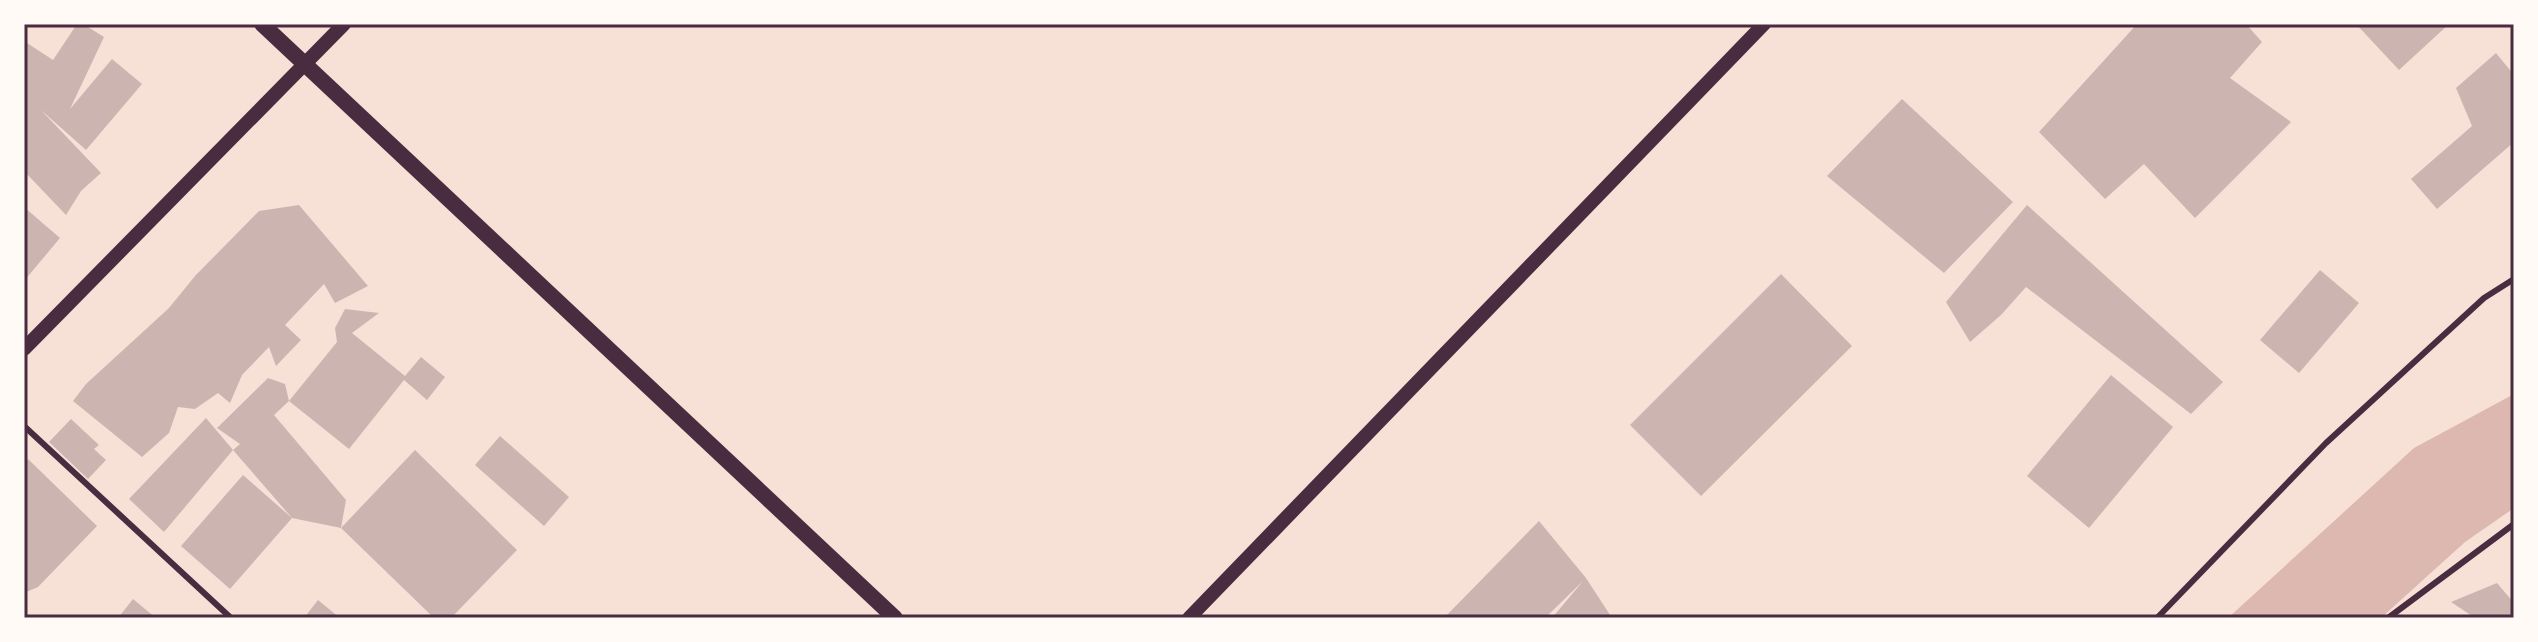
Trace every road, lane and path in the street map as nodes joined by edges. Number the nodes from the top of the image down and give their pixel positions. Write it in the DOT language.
graph roads {
  1 [pos="262,24"];
  2 [pos="344,24"];
  3 [pos="1764,24"];
  4 [pos="305,65"];
  5 [pos="2514,279"];
  6 [pos="24,349"];
  7 [pos="24,426"];
  8 [pos="2514,524"];
  9 [pos="231,618"];
  10 [pos="895,618"];
  11 [pos="1189,618"];
  12 [pos="2157,618"];
  13 [pos="2388,618"];
  1 -- 4 [label="main road"];
  2 -- 4 [label="street"];
  3 -- 11 [label="street"];
  4 -- 6 [label="street"];
  4 -- 10 [label="main road"];
  5 -- 12 [label="lane"];
  7 -- 9 [label="lane"];
  8 -- 13 [label="lane"];
}
